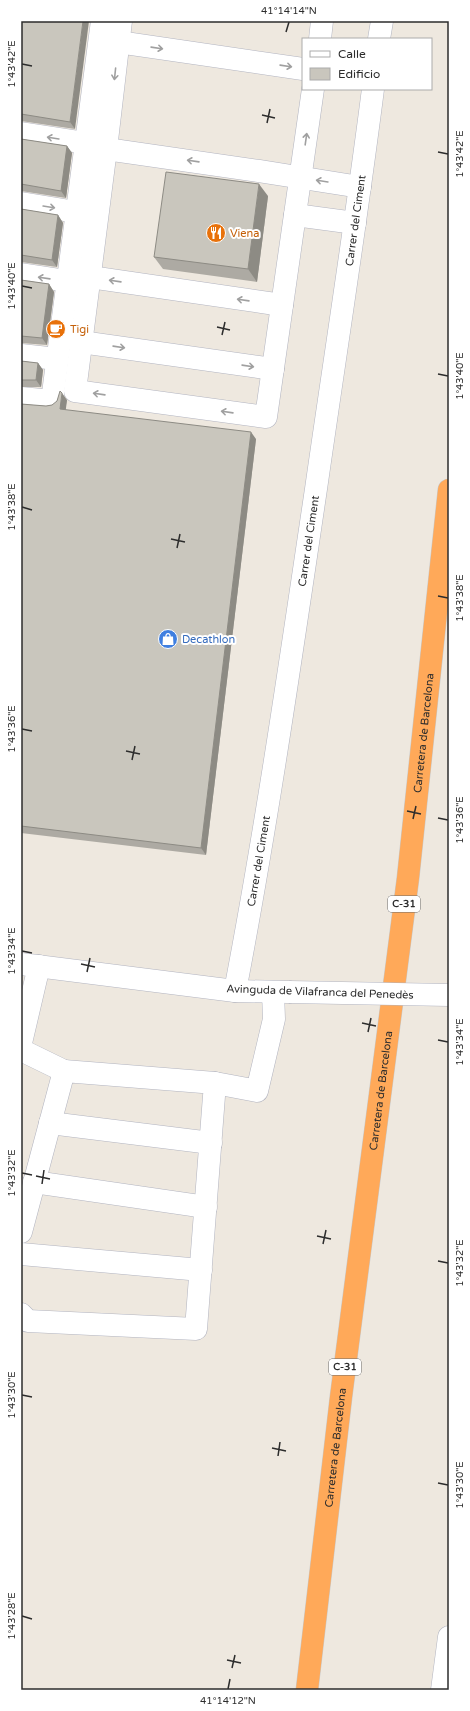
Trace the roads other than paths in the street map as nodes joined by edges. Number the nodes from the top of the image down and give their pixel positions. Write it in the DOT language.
graph roads {
  1 [pos="102,21"];
  2 [pos="322,21"];
  3 [pos="382,21"];
  4 [pos="119,32"];
  5 [pos="320,38"];
  6 [pos="379,38"];
  7 [pos="302,69"];
  8 [pos="313,90"];
  9 [pos="372,90"];
  10 [pos="21,134"];
  11 [pos="96,146"];
  12 [pos="300,177"];
  13 [pos="360,187"];
  14 [pos="21,203"];
  15 [pos="76,212"];
  16 [pos="295,215"];
  17 [pos="355,223"];
  18 [pos="21,274"];
  19 [pos="90,277"];
  20 [pos="68,281"];
  21 [pos="282,305"];
  22 [pos="80,342"];
  23 [pos="21,355"];
  24 [pos="57,359"];
  25 [pos="273,369"];
  26 [pos="21,398"];
  27 [pos="449,490"];
  28 [pos="26,964"];
  29 [pos="235,991"];
  30 [pos="281,992"];
  31 [pos="449,995"];
  32 [pos="21,1043"];
  33 [pos="21,1050"];
  34 [pos="64,1071"];
  35 [pos="215,1083"];
  36 [pos="50,1123"];
  37 [pos="211,1142"];
  38 [pos="34,1182"];
  39 [pos="206,1207"];
  40 [pos="21,1232"];
  41 [pos="21,1254"];
  42 [pos="201,1270"];
  43 [pos="21,1314"];
  44 [pos="449,1637"];
  45 [pos="306,1690"];
  46 [pos="442,1690"];
  1 -- 11 [label="street"];
  2 -- 5 [label="street"];
  3 -- 6 [label="street"];
  4 -- 7 [label="street, one-way"];
  4 -- 11 [label="street, one-way"];
  12 -- 8 [label="street, one-way"];
  9 -- 13 [label="street, Carrer del Ciment"];
  11 -- 10 [label="street, one-way"];
  12 -- 11 [label="street, one-way"];
  11 -- 15 [label="street"];
  11 -- 19 [label="street"];
  13 -- 12 [label="street, one-way"];
  12 -- 16 [label="street"];
  13 -- 17 [label="street, Carrer del Ciment"];
  14 -- 15 [label="street, one-way"];
  15 -- 20 [label="street"];
  16 -- 17 [label="street"];
  16 -- 21 [label="street"];
  17 -- 29 [label="street, Carrer del Ciment"];
  20 -- 18 [label="street, one-way"];
  21 -- 19 [label="street, one-way"];
  19 -- 22 [label="street"];
  20 -- 24 [label="street"];
  21 -- 25 [label="street"];
  22 -- 25 [label="street, one-way"];
  25 -- 22 [label="street, one-way"];
  23 -- 24 [label="street"];
  24 -- 26 [label="street"];
  27 -- 45 [label="highway, Carretera de Barcelona / C-31"];
  28 -- 29 [label="street, Avinguda de Vilafranca del Penedès"];
  28 -- 32 [label="street"];
  29 -- 30 [label="street, Avinguda de Vilafranca del Penedès"];
  30 -- 31 [label="street, Avinguda de Vilafranca del Penedès, bridge"];
  30 -- 35 [label="street"];
  33 -- 34 [label="street"];
  34 -- 35 [label="street"];
  34 -- 36 [label="street"];
  35 -- 37 [label="street"];
  36 -- 37 [label="street"];
  36 -- 38 [label="street"];
  37 -- 39 [label="street"];
  38 -- 39 [label="street"];
  38 -- 40 [label="street"];
  39 -- 42 [label="street"];
  41 -- 42 [label="street"];
  42 -- 43 [label="street"];
  44 -- 46 [label="street"];
}
